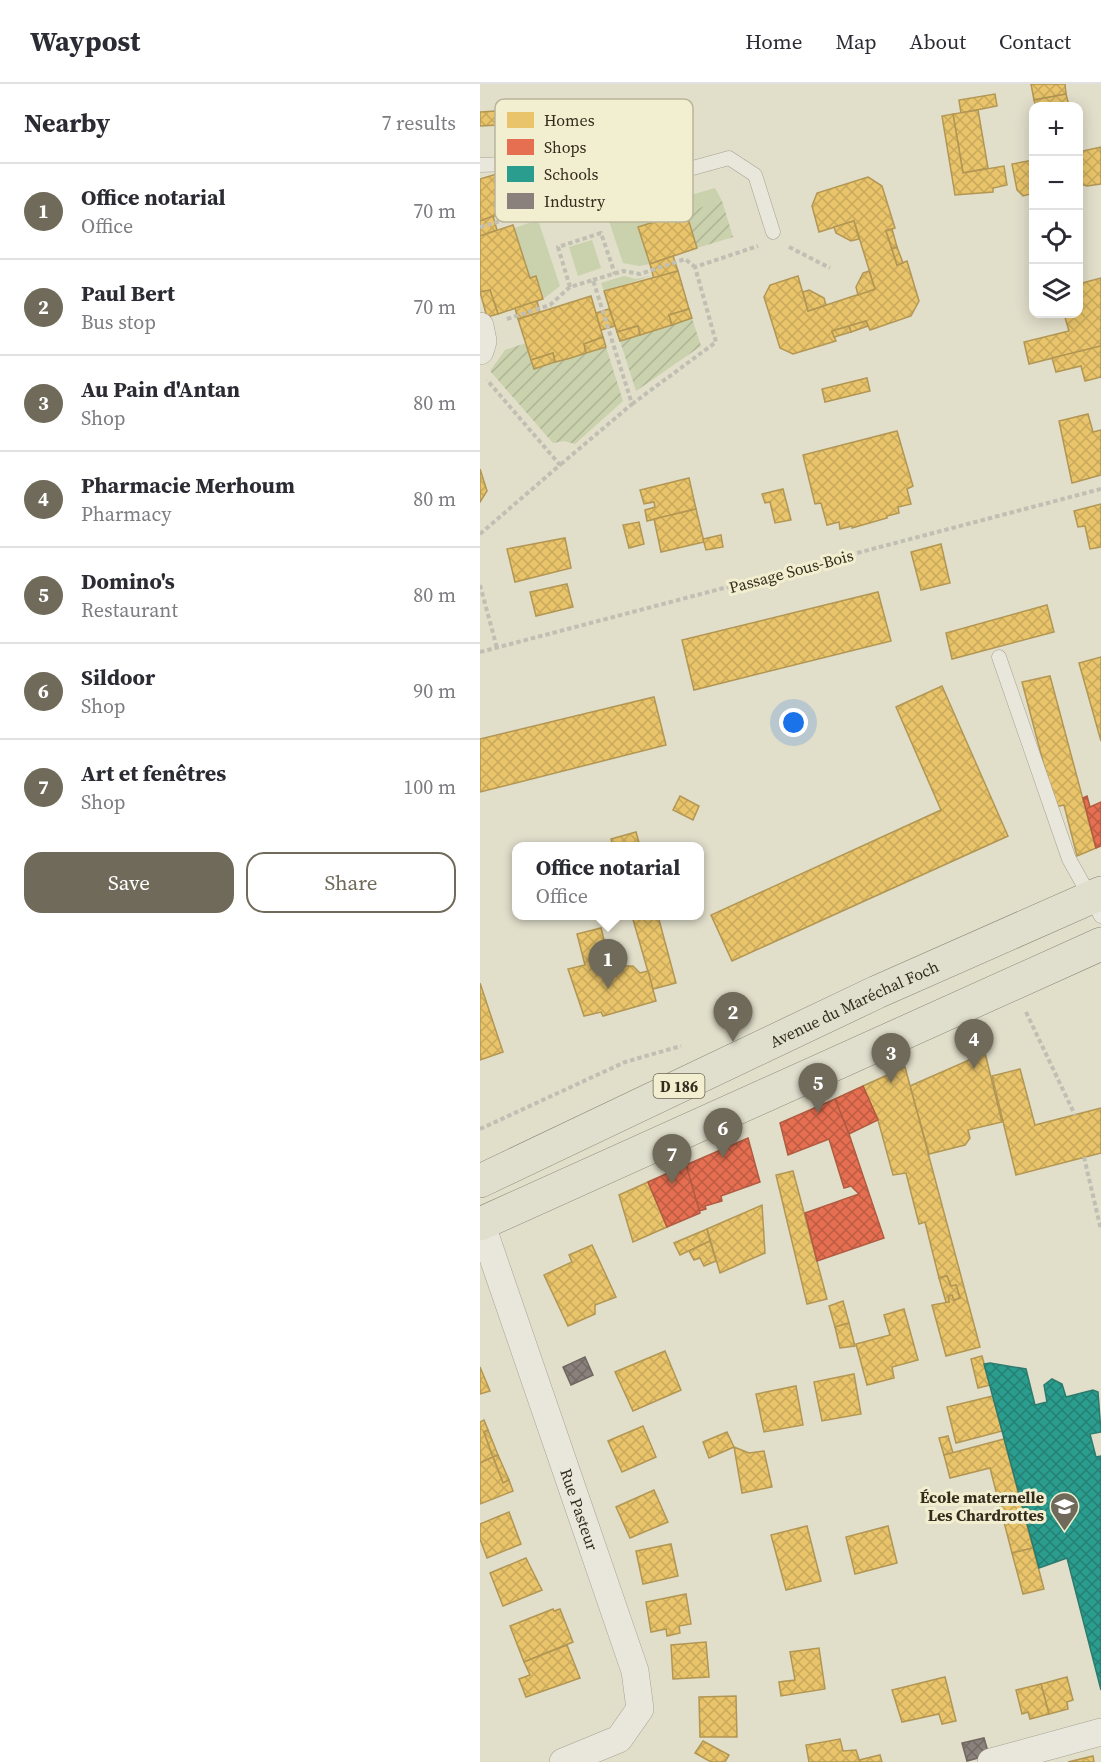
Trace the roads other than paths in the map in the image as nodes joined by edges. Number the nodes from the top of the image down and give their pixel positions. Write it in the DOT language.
graph roads {
  1 [pos="495,164"];
  2 [pos="480,165"];
  3 [pos="693,168"];
  4 [pos="774,236"];
  5 [pos="480,327"];
  6 [pos="480,351"];
  7 [pos="999,657"];
  8 [pos="1098,902"];
  9 [pos="1101,944"];
  10 [pos="480,1181"];
  11 [pos="480,1223"];
  12 [pos="1101,1732"];
  13 [pos="563,1762"];
  14 [pos="991,1762"];
  1 -- 2 [label="lane"];
  3 -- 4 [label="lane"];
  5 -- 6 [label="street"];
  7 -- 8 [label="lane"];
  8 -- 10 [label="main road, Avenue du Maréchal Foch / D 186"];
  9 -- 11 [label="main road, D 186"];
  11 -- 13 [label="street, Rue Pasteur"];
  12 -- 14 [label="street"];
}
